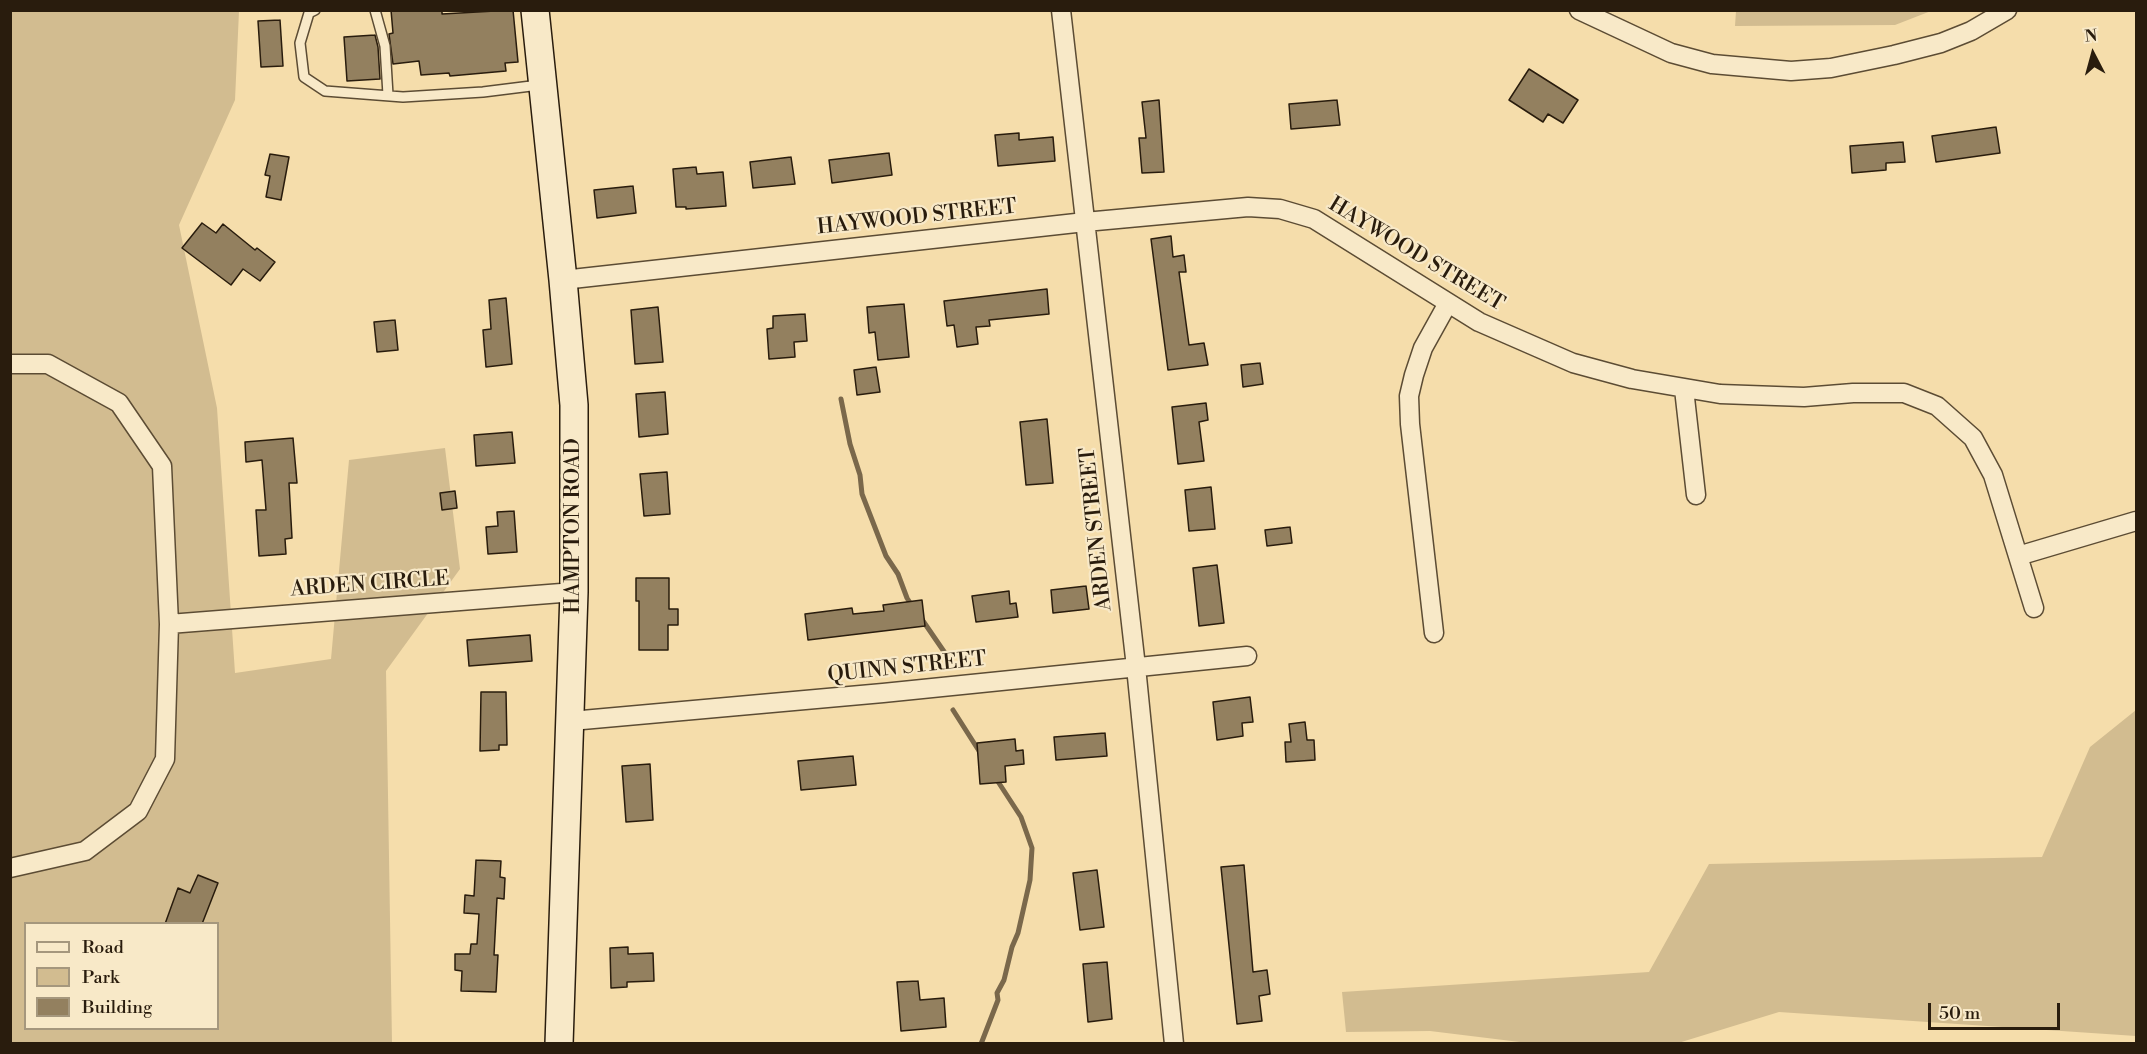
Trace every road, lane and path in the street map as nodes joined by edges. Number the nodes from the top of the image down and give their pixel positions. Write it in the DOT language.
graph roads {
  1 [pos="315,10"];
  2 [pos="375,10"];
  3 [pos="535,10"];
  4 [pos="1061,10"];
  5 [pos="1579,10"];
  6 [pos="2007,10"];
  7 [pos="543,84"];
  8 [pos="388,95"];
  9 [pos="1085,222"];
  10 [pos="563,280"];
  11 [pos="1448,303"];
  12 [pos="10,364"];
  13 [pos="1684,389"];
  14 [pos="1696,495"];
  15 [pos="2136,521"];
  16 [pos="2018,556"];
  17 [pos="574,592"];
  18 [pos="2034,608"];
  19 [pos="169,624"];
  20 [pos="1434,633"];
  21 [pos="1247,656"];
  22 [pos="1136,667"];
  23 [pos="571,721"];
  24 [pos="10,868"];
  25 [pos="560,1044"];
  26 [pos="1174,1044"];
  1 -- 8 [label="lane"];
  2 -- 8 [label="lane"];
  3 -- 7 [label="main road, HAMPTON ROAD"];
  4 -- 9 [label="street, ARDEN STREET"];
  5 -- 6 [label="street"];
  7 -- 8 [label="lane"];
  7 -- 10 [label="main road, HAMPTON ROAD"];
  9 -- 10 [label="street, HAYWOOD STREET"];
  9 -- 11 [label="street, HAYWOOD STREET"];
  9 -- 22 [label="street, ARDEN STREET"];
  10 -- 17 [label="main road, HAMPTON ROAD"];
  11 -- 13 [label="street, HAYWOOD STREET"];
  11 -- 20 [label="street"];
  12 -- 19 [label="street"];
  13 -- 14 [label="street"];
  13 -- 16 [label="street, HAYWOOD STREET"];
  15 -- 16 [label="street"];
  16 -- 18 [label="street, HAYWOOD STREET"];
  17 -- 19 [label="street, ARDEN CIRCLE"];
  17 -- 23 [label="main road, HAMPTON ROAD"];
  19 -- 24 [label="street"];
  21 -- 22 [label="street, QUINN STREET"];
  22 -- 23 [label="street, QUINN STREET"];
  22 -- 26 [label="street, ARDEN STREET"];
  23 -- 25 [label="main road, HAMPTON ROAD"];
}
